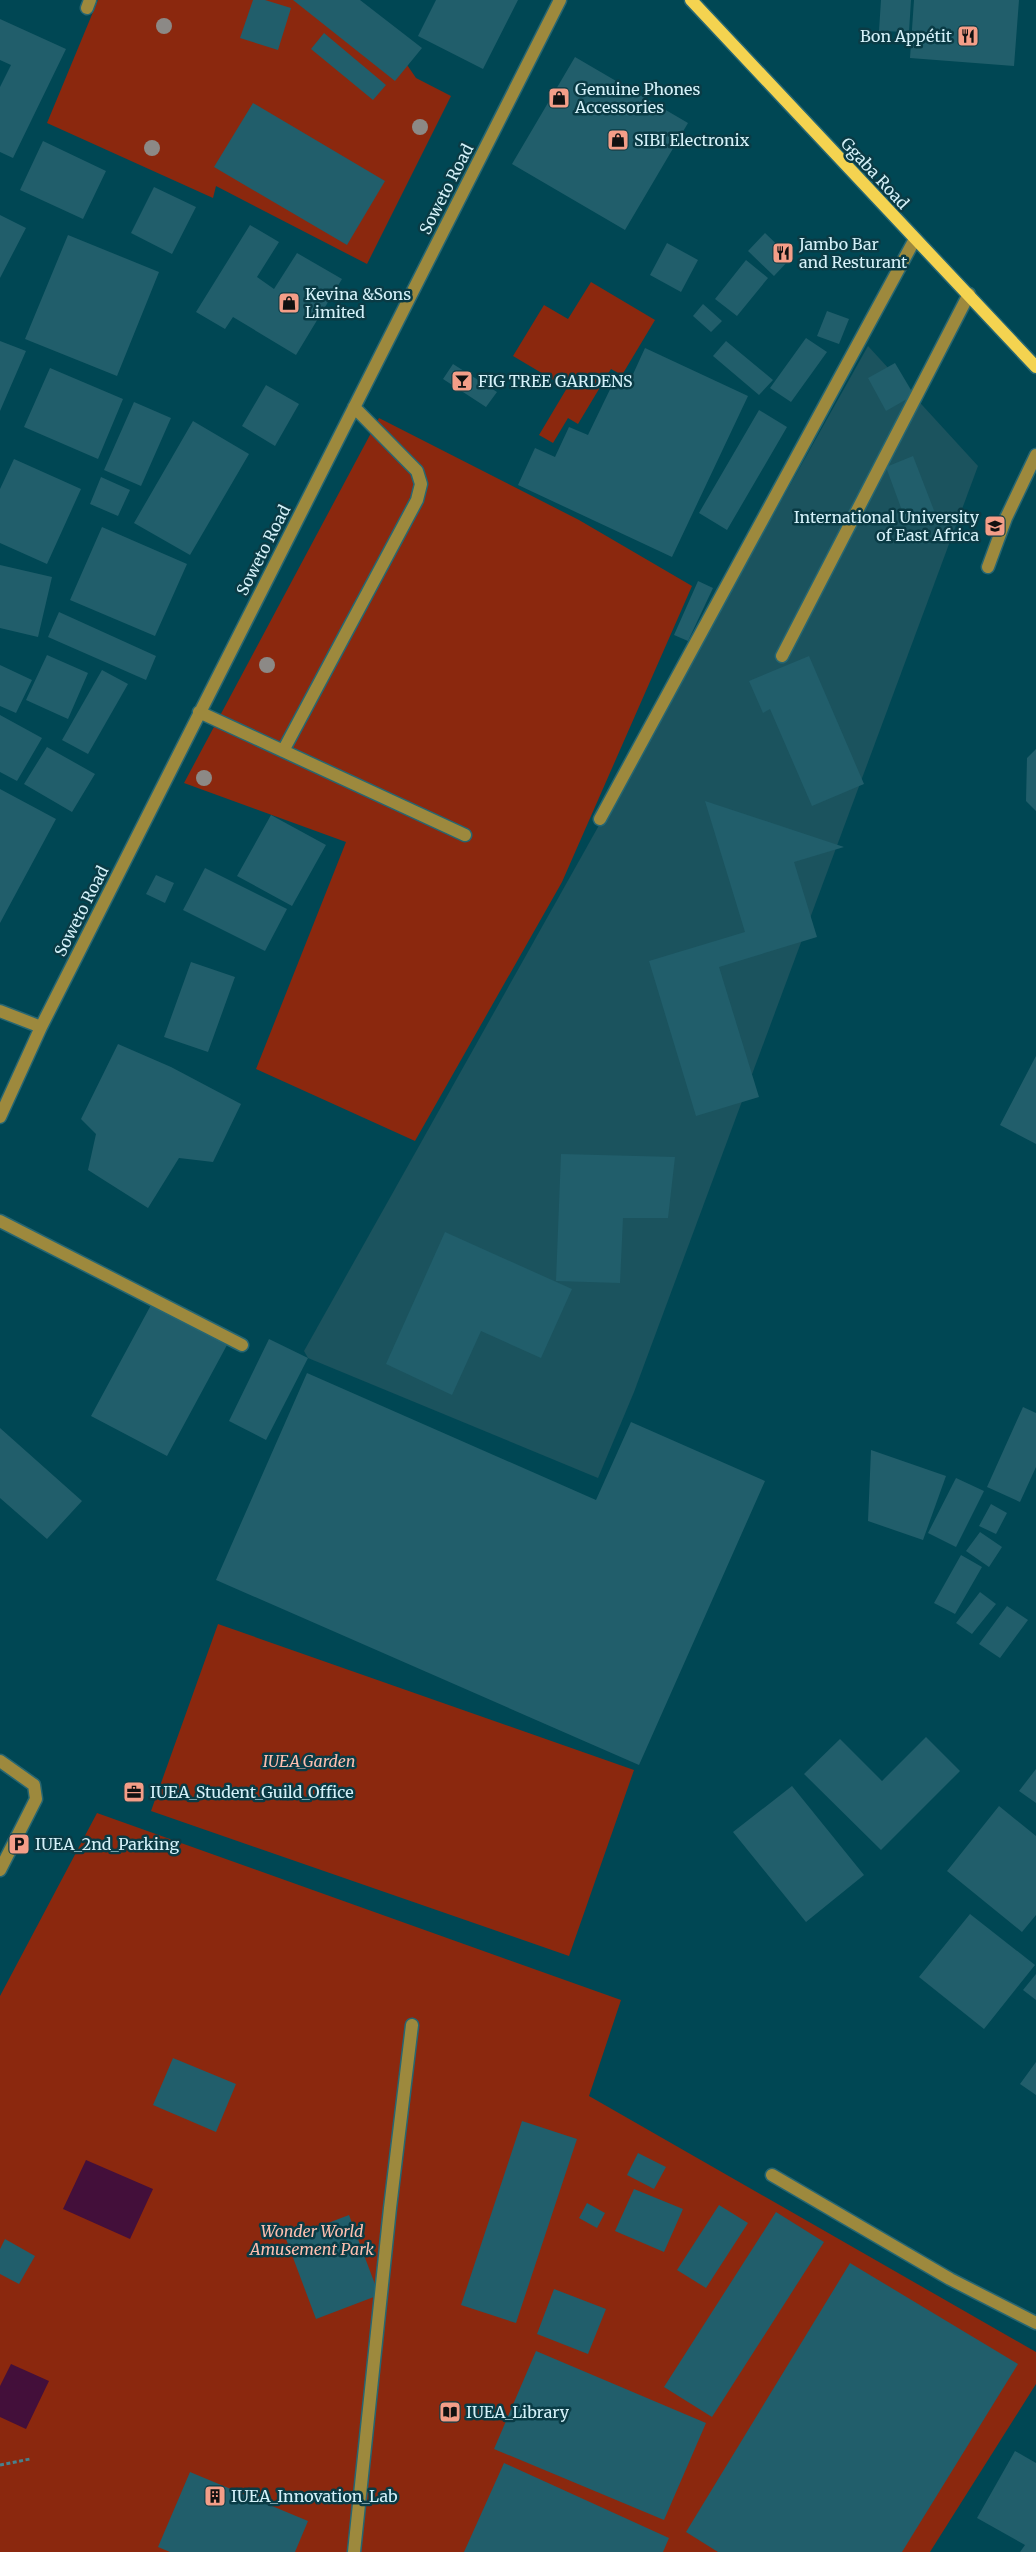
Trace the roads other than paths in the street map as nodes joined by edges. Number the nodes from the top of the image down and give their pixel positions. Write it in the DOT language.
graph roads {
  1 [pos="560,0"];
  2 [pos="690,0"];
  3 [pos="915,239"];
  4 [pos="969,294"];
  5 [pos="1036,367"];
  6 [pos="354,407"];
  7 [pos="1036,455"];
  8 [pos="988,567"];
  9 [pos="782,656"];
  10 [pos="200,712"];
  11 [pos="283,751"];
  12 [pos="600,819"];
  13 [pos="465,835"];
  14 [pos="0,1011"];
  15 [pos="41,1027"];
  16 [pos="0,1117"];
  17 [pos="0,1221"];
  18 [pos="242,1345"];
  19 [pos="0,1761"];
  20 [pos="0,1870"];
  21 [pos="412,2025"];
  22 [pos="772,2175"];
  23 [pos="1036,2323"];
  24 [pos="354,2552"];
  1 -- 6 [label="street, Soweto Road"];
  2 -- 3 [label="main road, Ggaba Road"];
  3 -- 4 [label="main road, Ggaba Road"];
  3 -- 12 [label="street"];
  4 -- 5 [label="main road, Ggaba Road"];
  4 -- 9 [label="street"];
  6 -- 10 [label="street, Soweto Road"];
  6 -- 11 [label="street"];
  7 -- 8 [label="street"];
  10 -- 11 [label="street"];
  10 -- 15 [label="street, Soweto Road"];
  11 -- 13 [label="street"];
  14 -- 15 [label="street"];
  15 -- 16 [label="street, Soweto Road"];
  17 -- 18 [label="street"];
  19 -- 20 [label="street"];
  21 -- 24 [label="street"];
  22 -- 23 [label="street"];
}
